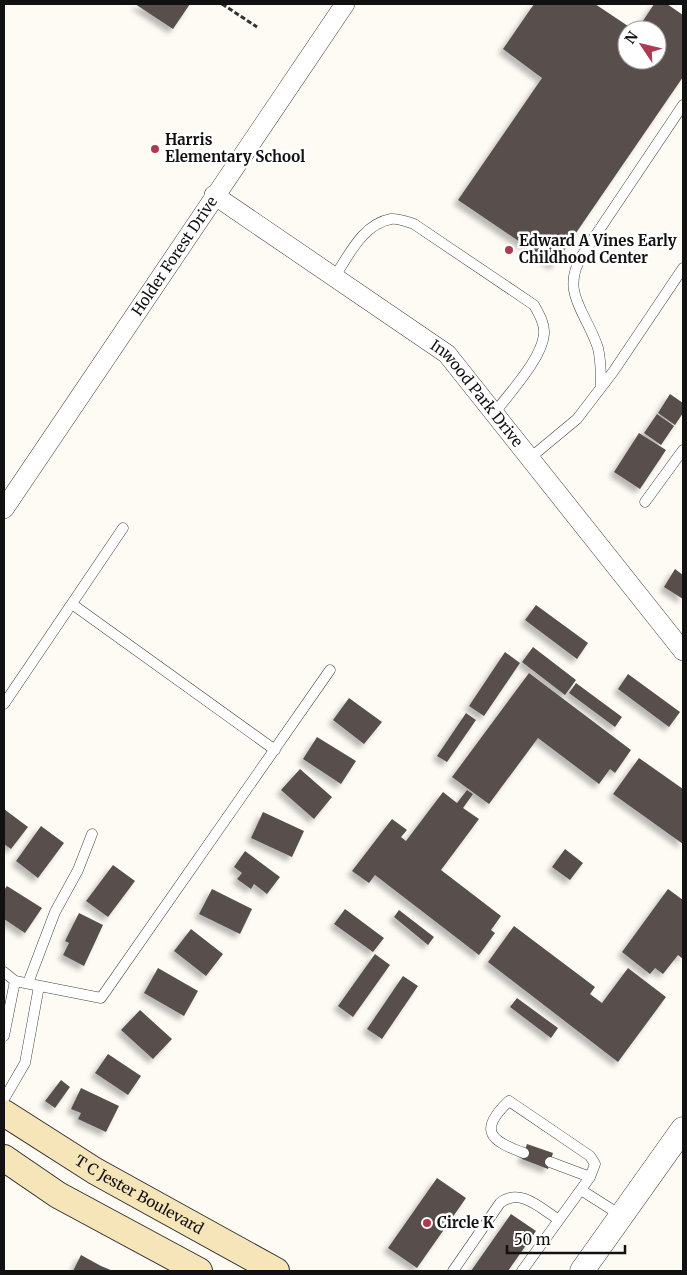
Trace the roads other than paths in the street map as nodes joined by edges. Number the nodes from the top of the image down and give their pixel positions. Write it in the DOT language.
graph roads {
  1 [pos="345,4"];
  2 [pos="683,105"];
  3 [pos="214,195"];
  4 [pos="683,268"];
  5 [pos="335,276"];
  6 [pos="600,386"];
  7 [pos="494,414"];
  8 [pos="683,450"];
  9 [pos="530,458"];
  10 [pos="644,502"];
  11 [pos="4,509"];
  12 [pos="123,528"];
  13 [pos="72,604"];
  14 [pos="683,651"];
  15 [pos="330,670"];
  16 [pos="4,704"];
  17 [pos="275,750"];
  18 [pos="92,834"];
  19 [pos="4,972"];
  20 [pos="15,981"];
  21 [pos="34,984"];
  22 [pos="4,1036"];
  23 [pos="4,1099"];
  24 [pos="4,1113"];
  25 [pos="683,1129"];
  26 [pos="524,1153"];
  27 [pos="4,1158"];
  28 [pos="550,1162"];
  29 [pos="590,1177"];
  30 [pos="581,1190"];
  31 [pos="622,1216"];
  32 [pos="559,1220"];
  33 [pos="235,1260"];
  34 [pos="199,1271"];
  35 [pos="276,1271"];
  36 [pos="452,1271"];
  37 [pos="522,1271"];
  38 [pos="582,1271"];
  1 -- 3 [label="street, Holder Forest Drive"];
  2 -- 6 [label="lane"];
  3 -- 5 [label="street, Inwood Park Drive"];
  3 -- 11 [label="street, Holder Forest Drive"];
  4 -- 6 [label="lane"];
  5 -- 7 [label="street, Inwood Park Drive"];
  5 -- 7 [label="lane"];
  6 -- 9 [label="lane"];
  7 -- 9 [label="street, Inwood Park Drive"];
  8 -- 10 [label="lane"];
  9 -- 14 [label="street, Inwood Park Drive"];
  12 -- 13 [label="lane"];
  13 -- 16 [label="lane"];
  13 -- 17 [label="lane"];
  15 -- 17 [label="lane"];
  17 -- 21 [label="lane"];
  18 -- 21 [label="lane"];
  19 -- 20 [label="lane"];
  20 -- 21 [label="lane"];
  20 -- 22 [label="lane"];
  21 -- 23 [label="lane"];
  24 -- 33 [label="main road, T C Jester Boulevard"];
  25 -- 31 [label="street"];
  26 -- 29 [label="lane"];
  27 -- 34 [label="main road"];
  28 -- 29 [label="lane"];
  29 -- 30 [label="lane"];
  30 -- 31 [label="lane"];
  30 -- 32 [label="lane"];
  31 -- 38 [label="street"];
  32 -- 36 [label="lane"];
  32 -- 37 [label="lane"];
  33 -- 35 [label="main road, T C Jester Boulevard"];
}
